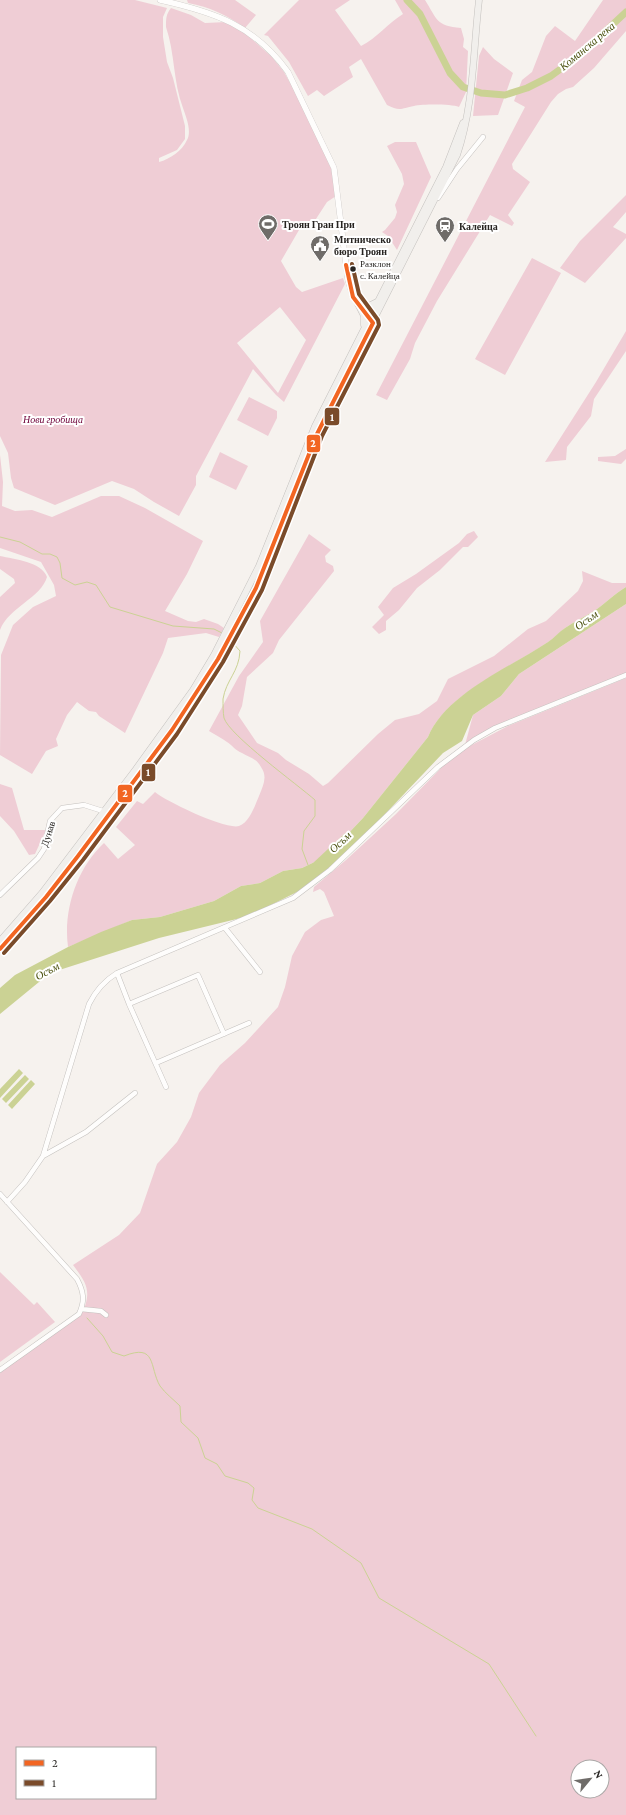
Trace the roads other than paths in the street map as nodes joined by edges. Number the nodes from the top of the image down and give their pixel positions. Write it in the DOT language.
graph roads {
  1 [pos="160,0"];
  2 [pos="479,0"];
  3 [pos="468,106"];
  4 [pos="483,137"];
  5 [pos="431,209"];
  6 [pos="377,302"];
  7 [pos="358,304"];
  8 [pos="370,320"];
  9 [pos="364,326"];
  10 [pos="626,675"];
  11 [pos="107,813"];
  12 [pos="0,896"];
  13 [pos="225,928"];
  14 [pos="0,940"];
  15 [pos="0,949"];
  16 [pos="260,972"];
  17 [pos="118,973"];
  18 [pos="129,1004"];
  19 [pos="249,1023"];
  20 [pos="224,1034"];
  21 [pos="156,1063"];
  22 [pos="166,1087"];
  23 [pos="135,1093"];
  24 [pos="43,1156"];
  25 [pos="0,1194"];
  26 [pos="7,1202"];
  27 [pos="81,1309"];
  28 [pos="106,1315"];
  29 [pos="0,1370"];
  1 -- 7 [label="street"];
  2 -- 3 [label="main road"];
  3 -- 5 [label="main road"];
  3 -- 6 [label="main road"];
  4 -- 5 [label="street"];
  5 -- 8 [label="main road"];
  6 -- 7 [label="main road"];
  6 -- 8 [label="main road"];
  7 -- 8 [label="street"];
  7 -- 9 [label="main road"];
  8 -- 9 [label="main road"];
  8 -- 11 [label="main road"];
  9 -- 11 [label="main road"];
  10 -- 13 [label="street"];
  11 -- 12 [label="street, Дунав"];
  11 -- 14 [label="main road"];
  11 -- 15 [label="main road"];
  13 -- 16 [label="street"];
  13 -- 17 [label="street"];
  17 -- 18 [label="street"];
  17 -- 24 [label="street"];
  18 -- 20 [label="street"];
  18 -- 21 [label="street"];
  19 -- 20 [label="street"];
  20 -- 21 [label="street"];
  21 -- 22 [label="street"];
  23 -- 24 [label="street"];
  24 -- 26 [label="street"];
  25 -- 26 [label="street"];
  26 -- 27 [label="street"];
  27 -- 28 [label="street"];
  27 -- 29 [label="street"];
}
